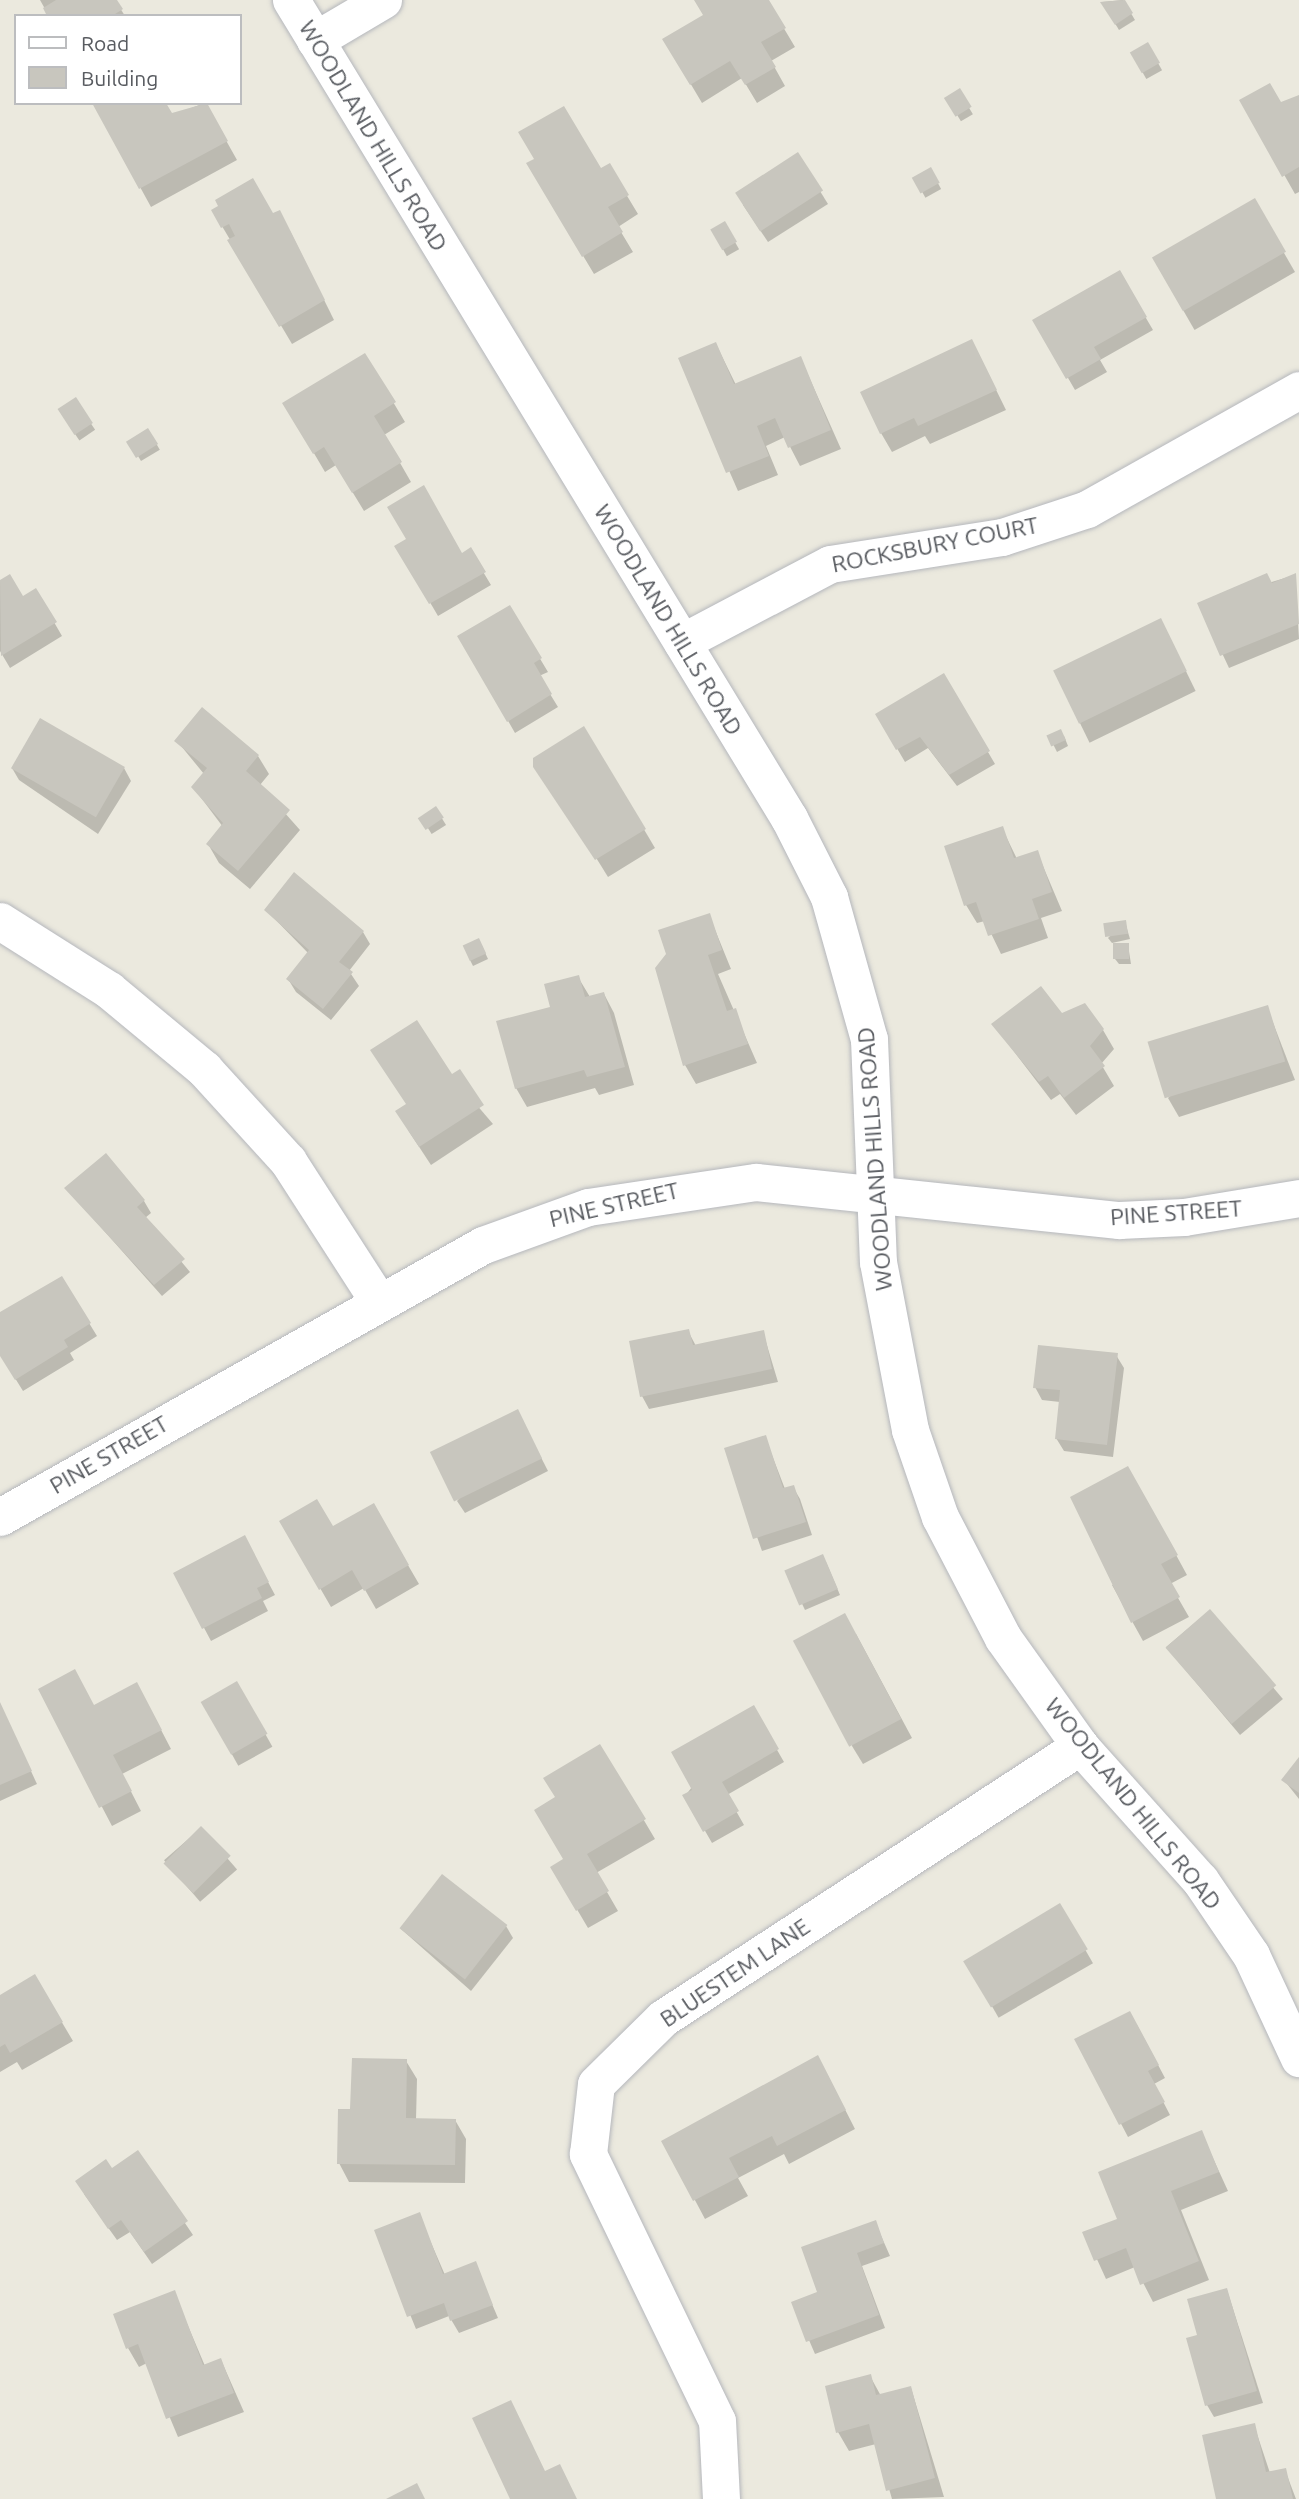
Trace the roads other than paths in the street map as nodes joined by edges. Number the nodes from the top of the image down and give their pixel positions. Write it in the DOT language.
graph roads {
  1 [pos="291,0"];
  2 [pos="383,0"];
  3 [pos="316,40"];
  4 [pos="1299,390"];
  5 [pos="682,642"];
  6 [pos="0,921"];
  7 [pos="877,1191"];
  8 [pos="1299,1198"];
  9 [pos="379,1302"];
  10 [pos="0,1517"];
  11 [pos="1080,1746"];
  12 [pos="1296,2042"];
  13 [pos="721,2499"];
  1 -- 3 [label="street, WOODLAND HILLS ROAD"];
  2 -- 3 [label="street"];
  3 -- 5 [label="street, WOODLAND HILLS ROAD"];
  4 -- 5 [label="street, ROCKSBURY COURT"];
  5 -- 7 [label="street, WOODLAND HILLS ROAD"];
  6 -- 9 [label="street"];
  7 -- 8 [label="street, PINE STREET"];
  7 -- 9 [label="street, PINE STREET"];
  7 -- 11 [label="street, WOODLAND HILLS ROAD"];
  9 -- 10 [label="street, PINE STREET"];
  11 -- 12 [label="street, WOODLAND HILLS ROAD"];
  11 -- 13 [label="street, BLUESTEM LANE"];
}
